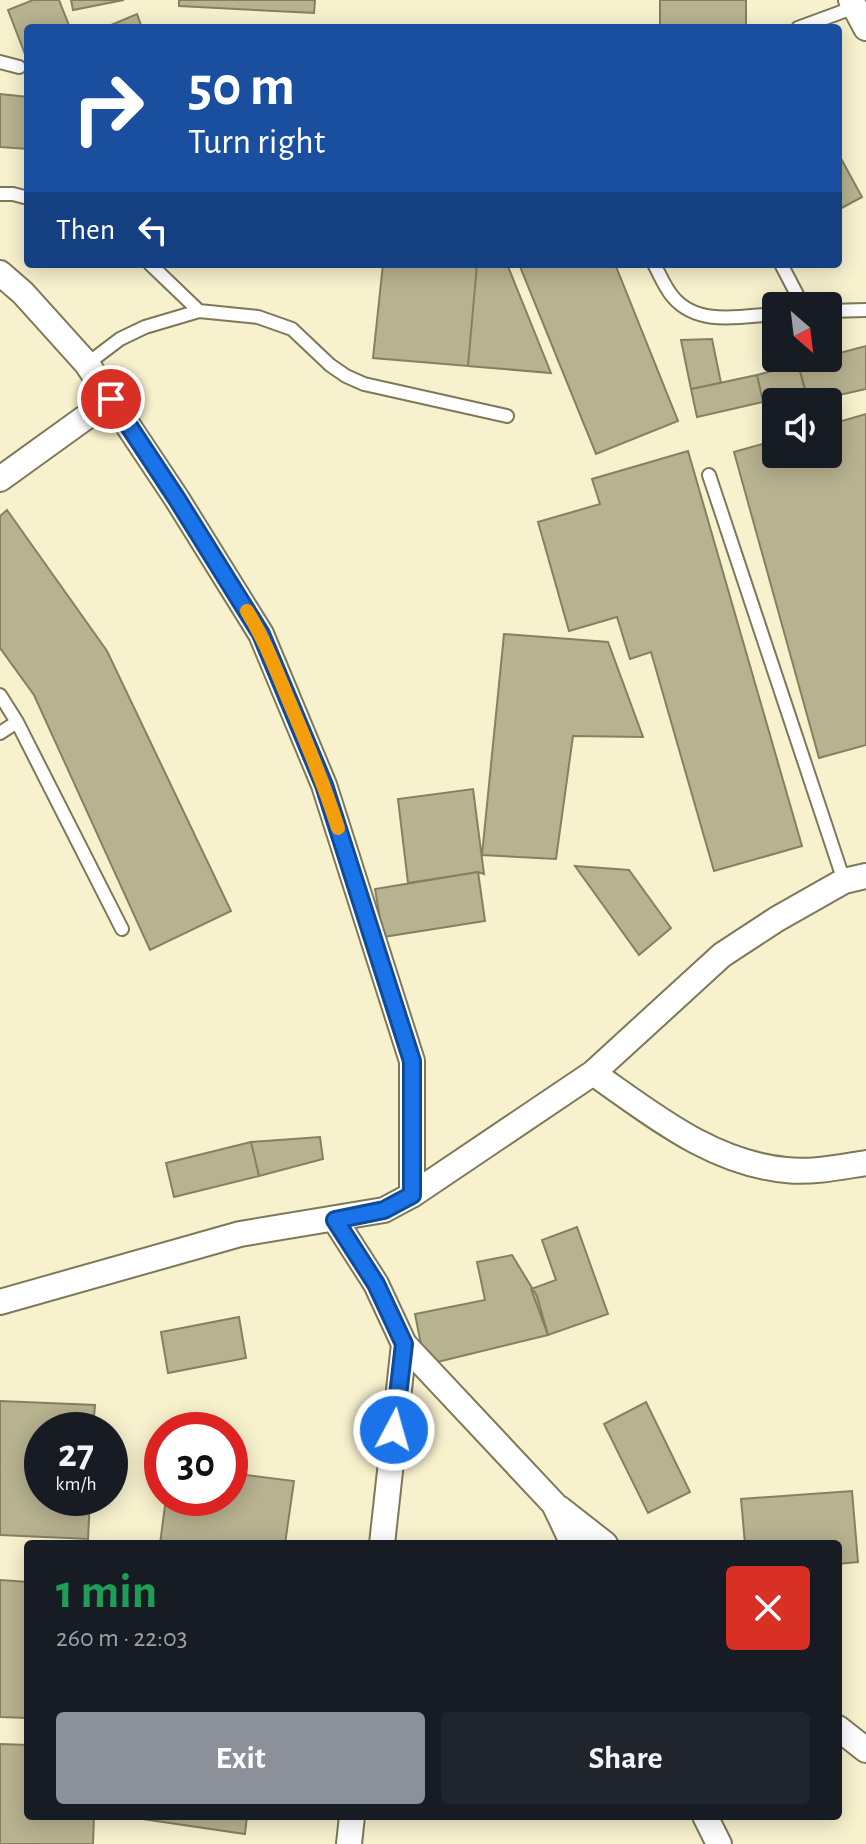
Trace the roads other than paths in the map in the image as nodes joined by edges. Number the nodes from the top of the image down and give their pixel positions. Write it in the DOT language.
graph roads {
  1 [pos="858,12"];
  2 [pos="813,24"];
  3 [pos="0,62"];
  4 [pos="19,67"];
  5 [pos="0,194"];
  6 [pos="24,197"];
  7 [pos="154,268"];
  8 [pos="656,268"];
  9 [pos="783,268"];
  10 [pos="0,273"];
  11 [pos="796,292"];
  12 [pos="866,310"];
  13 [pos="199,311"];
  14 [pos="842,311"];
  15 [pos="762,315"];
  16 [pos="87,364"];
  17 [pos="111,399"];
  18 [pos="507,416"];
  19 [pos="709,475"];
  20 [pos="0,479"];
  21 [pos="0,695"];
  22 [pos="17,722"];
  23 [pos="0,733"];
  24 [pos="855,878"];
  25 [pos="122,929"];
  26 [pos="593,1073"];
  27 [pos="866,1163"];
  28 [pos="412,1195"];
  29 [pos="335,1220"];
  30 [pos="0,1302"];
  31 [pos="404,1344"];
  32 [pos="554,1504"];
  33 [pos="382,1540"];
  34 [pos="571,1540"];
  35 [pos="600,1540"];
  36 [pos="842,1731"];
  37 [pos="866,1750"];
  38 [pos="352,1820"];
  39 [pos="707,1820"];
  40 [pos="349,1844"];
  41 [pos="719,1844"];
  1 -- 2 [label="lane"];
  3 -- 4 [label="lane"];
  5 -- 6 [label="lane"];
  7 -- 13 [label="lane"];
  8 -- 15 [label="lane"];
  9 -- 11 [label="lane"];
  10 -- 16 [label="street"];
  12 -- 14 [label="lane"];
  13 -- 16 [label="lane"];
  13 -- 18 [label="lane"];
  16 -- 17 [label="street"];
  17 -- 20 [label="street"];
  17 -- 28 [label="street"];
  19 -- 24 [label="lane"];
  21 -- 22 [label="lane"];
  22 -- 23 [label="lane"];
  22 -- 25 [label="lane"];
  24 -- 26 [label="street"];
  26 -- 27 [label="street"];
  26 -- 28 [label="street"];
  28 -- 29 [label="street"];
  29 -- 30 [label="street"];
  29 -- 31 [label="street"];
  31 -- 32 [label="street"];
  31 -- 33 [label="street"];
  32 -- 34 [label="street"];
  32 -- 35 [label="street"];
  36 -- 37 [label="street"];
  38 -- 40 [label="street"];
  39 -- 41 [label="street"];
}
